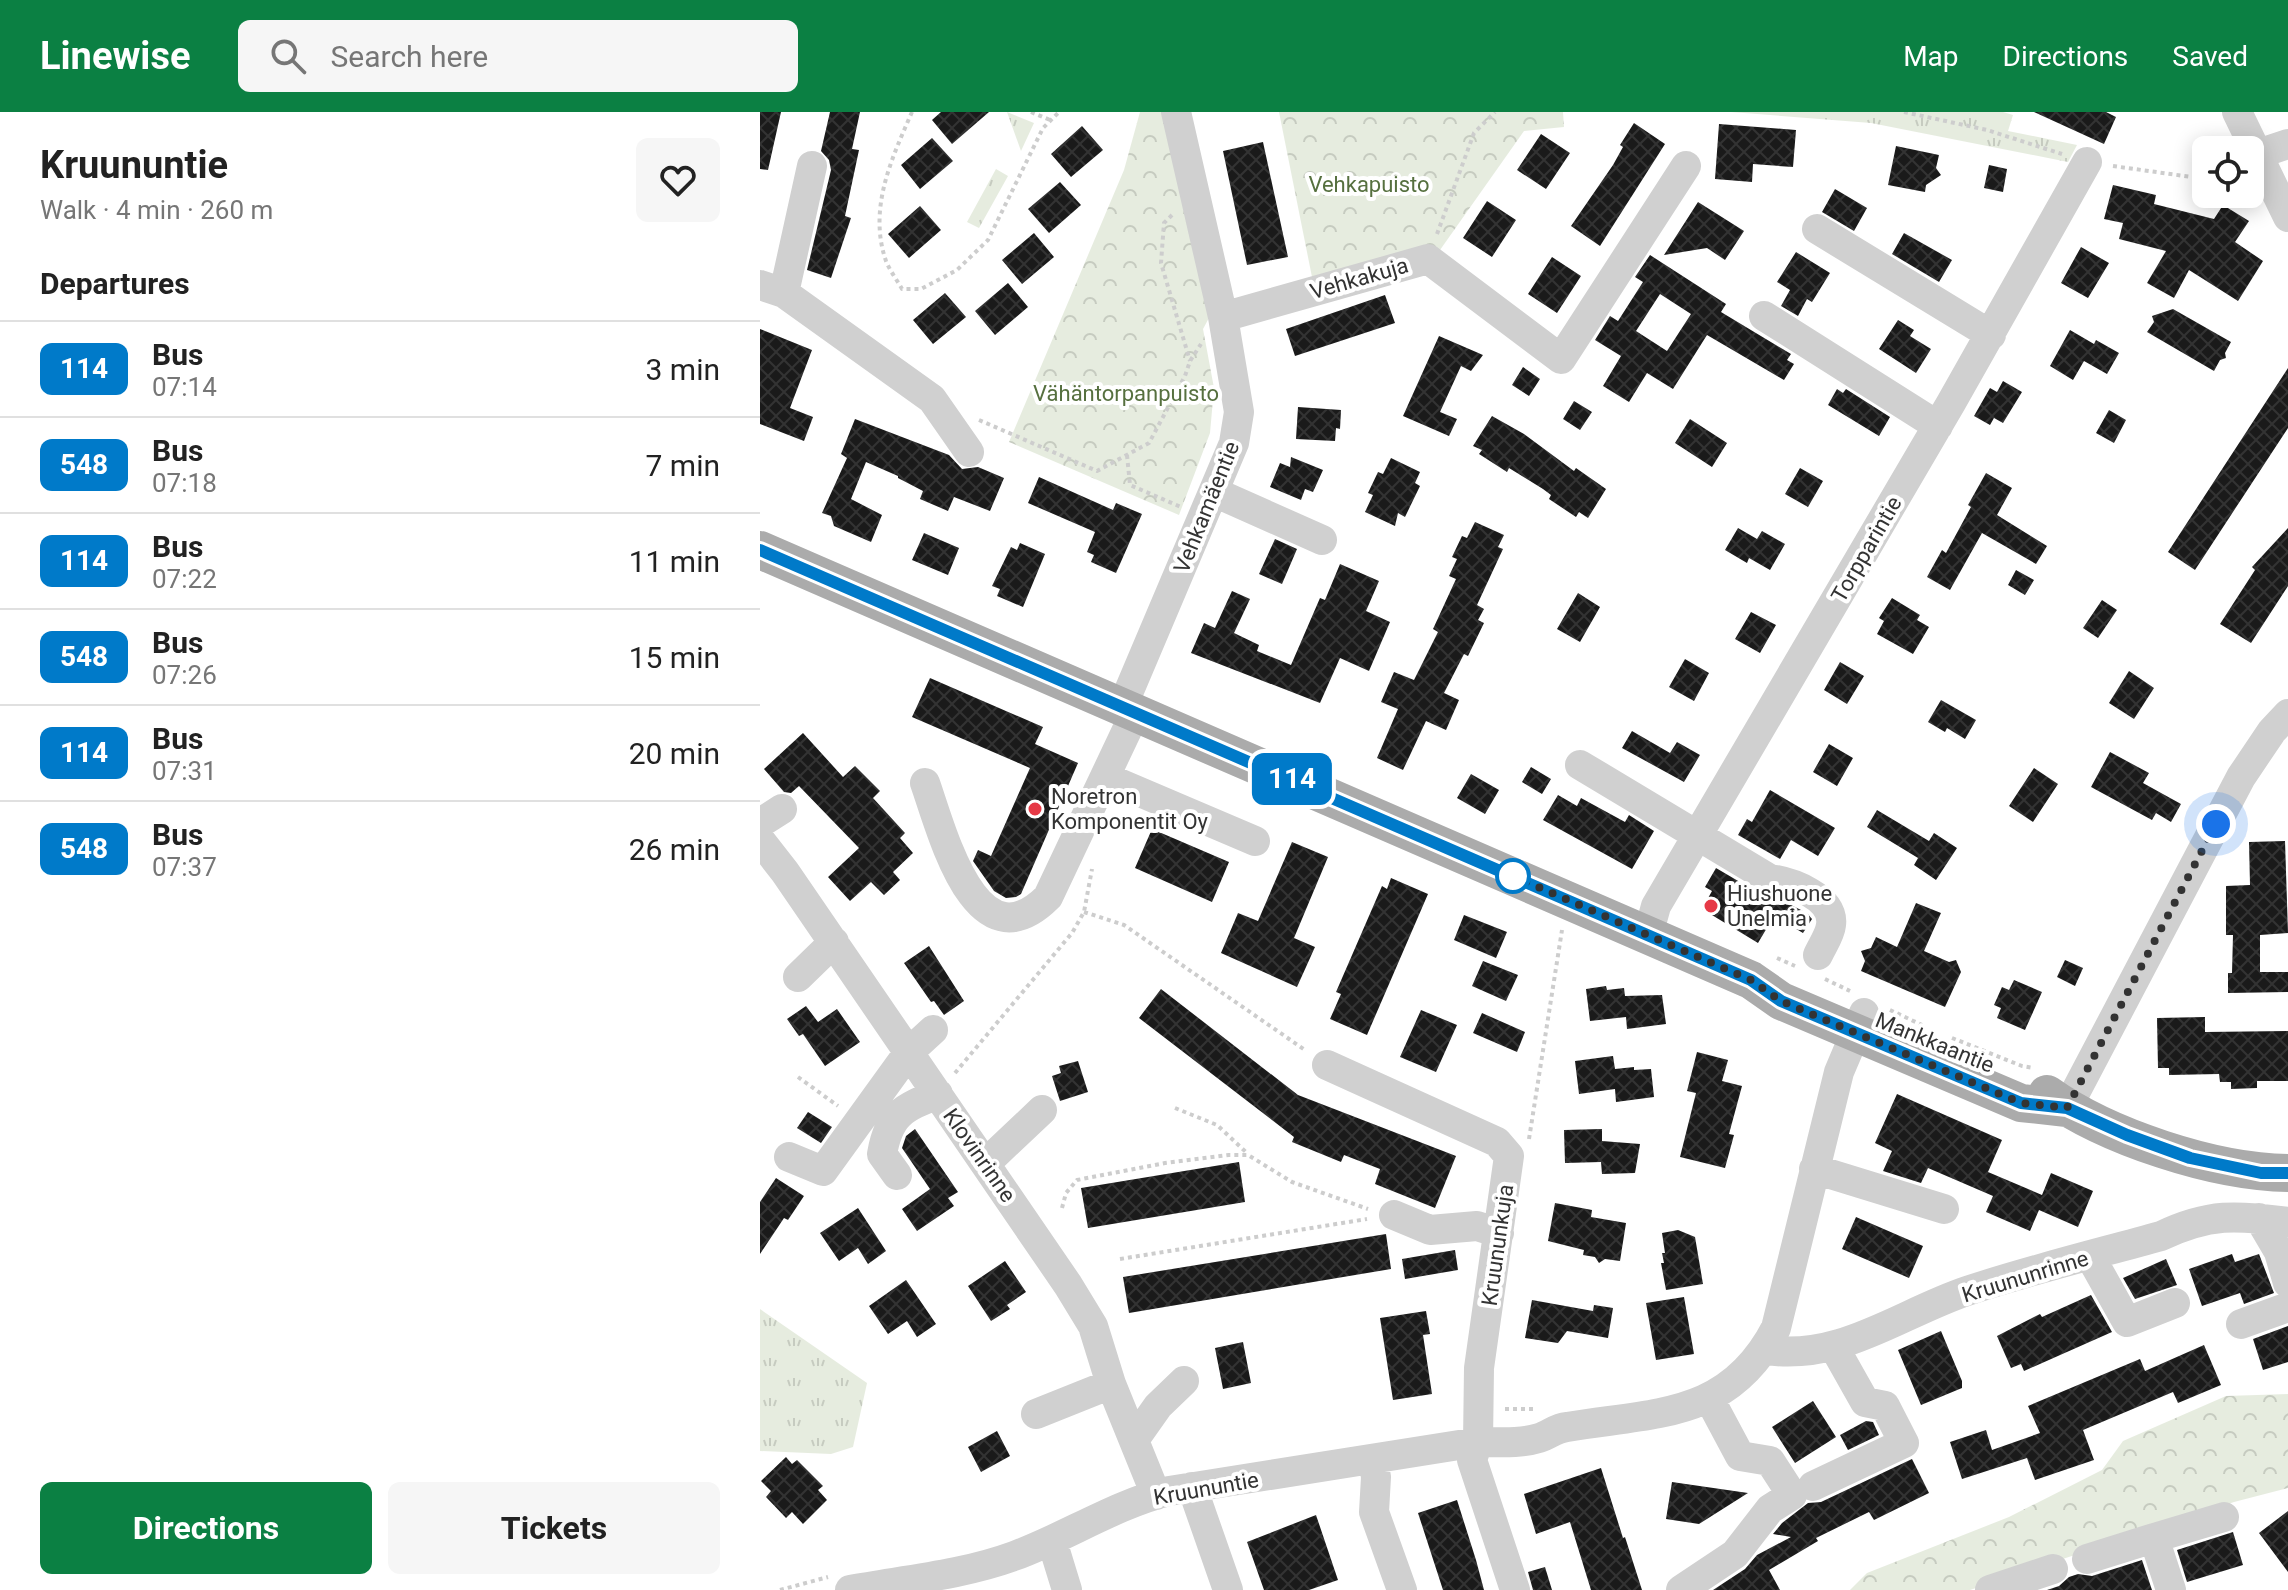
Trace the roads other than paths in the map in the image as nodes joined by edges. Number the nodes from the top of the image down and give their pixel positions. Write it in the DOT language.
graph roads {
  1 [pos="1176,112"];
  2 [pos="2237,112"];
  3 [pos="2249,136"];
  4 [pos="2288,144"];
  5 [pos="2264,152"];
  6 [pos="2087,162"];
  7 [pos="812,166"];
  8 [pos="1686,166"];
  9 [pos="2264,167"];
  10 [pos="2288,217"];
  11 [pos="1817,229"];
  12 [pos="772,289"];
  13 [pos="1764,316"];
  14 [pos="1214,328"];
  15 [pos="1991,335"];
  16 [pos="1938,426"];
  17 [pos="969,452"];
  18 [pos="1202,502"];
  19 [pos="1322,540"];
  20 [pos="760,550"];
  21 [pos="1130,708"];
  22 [pos="2288,714"];
  23 [pos="1580,765"];
  24 [pos="1107,778"];
  25 [pos="925,783"];
  26 [pos="1698,837"];
  27 [pos="760,840"];
  28 [pos="1255,841"];
  29 [pos="1648,935"];
  30 [pos="834,942"];
  31 [pos="1818,955"];
  32 [pos="798,977"];
  33 [pos="1860,1023"];
  34 [pos="933,1030"];
  35 [pos="909,1052"];
  36 [pos="1327,1065"];
  37 [pos="938,1094"];
  38 [pos="2067,1108"];
  39 [pos="1042,1110"];
  40 [pos="789,1157"];
  41 [pos="986,1163"];
  42 [pos="1814,1169"];
  43 [pos="2288,1173"];
  44 [pos="897,1175"];
  45 [pos="1944,1209"];
  46 [pos="1394,1215"];
  47 [pos="2274,1220"];
  48 [pos="1499,1233"];
  49 [pos="2090,1256"];
  50 [pos="2288,1283"];
  51 [pos="2175,1303"];
  52 [pos="2288,1307"];
  53 [pos="2241,1324"];
  54 [pos="1834,1347"];
  55 [pos="1766,1350"];
  56 [pos="1184,1381"];
  57 [pos="1111,1384"];
  58 [pos="1709,1398"];
  59 [pos="1036,1414"];
  60 [pos="1134,1440"];
  61 [pos="1478,1442"];
  62 [pos="1373,1460"];
  63 [pos="1813,1486"];
  64 [pos="1192,1487"];
  65 [pos="1156,1495"];
  66 [pos="2224,1517"];
  67 [pos="2154,1538"];
  68 [pos="1052,1541"];
  69 [pos="2087,1559"];
  70 [pos="2053,1569"];
  71 [pos="950,1582"];
  72 [pos="850,1590"];
  73 [pos="1067,1590"];
  74 [pos="1228,1590"];
  75 [pos="1402,1590"];
  76 [pos="1515,1590"];
  77 [pos="1681,1590"];
  78 [pos="1990,1590"];
  79 [pos="2171,1590"];
  1 -- 14 [label="street, Vehkamäentie"];
  2 -- 3 [label="street"];
  4 -- 5 [label="street"];
  6 -- 15 [label="street, Torpparintie"];
  7 -- 12 [label="street"];
  8 -- 14 [label="street, Vehkakuja"];
  9 -- 10 [label="street"];
  11 -- 15 [label="street"];
  12 -- 17 [label="street"];
  13 -- 16 [label="street"];
  14 -- 18 [label="street, Vehkamäentie"];
  15 -- 16 [label="street, Torpparintie"];
  16 -- 26 [label="street, Torpparintie"];
  18 -- 19 [label="street"];
  18 -- 21 [label="street, Vehkamäentie"];
  20 -- 21 [label="main road, Mankkaantie"];
  21 -- 24 [label="street, Vehkamäentie"];
  21 -- 29 [label="main road, Mankkaantie"];
  22 -- 38 [label="street"];
  23 -- 26 [label="street"];
  24 -- 25 [label="street, Vehkamäentie"];
  24 -- 28 [label="street"];
  26 -- 29 [label="street, Torpparintie"];
  26 -- 31 [label="street"];
  27 -- 30 [label="street, Klovinrinne"];
  29 -- 33 [label="main road, Mankkaantie"];
  30 -- 32 [label="street"];
  30 -- 35 [label="street, Klovinrinne"];
  33 -- 38 [label="main road, Mankkaantie"];
  33 -- 42 [label="street, Kruununtie"];
  34 -- 35 [label="street"];
  35 -- 37 [label="street, Klovinrinne"];
  35 -- 40 [label="street"];
  36 -- 48 [label="street, Kruununkuja"];
  37 -- 41 [label="street, Klovinrinne"];
  37 -- 44 [label="street"];
  38 -- 43 [label="main road, Mankkaantie"];
  39 -- 41 [label="street"];
  41 -- 57 [label="street, Klovinrinne"];
  42 -- 45 [label="street"];
  42 -- 55 [label="street, Kruununtie"];
  46 -- 48 [label="street"];
  47 -- 49 [label="street, Kruununrinne"];
  47 -- 50 [label="street"];
  48 -- 61 [label="street, Kruununkuja"];
  49 -- 51 [label="street"];
  49 -- 54 [label="street, Kruununrinne"];
  52 -- 53 [label="street"];
  54 -- 55 [label="street, Kruununrinne"];
  54 -- 63 [label="street"];
  55 -- 58 [label="street, Kruununtie"];
  56 -- 60 [label="street"];
  57 -- 59 [label="street"];
  57 -- 60 [label="street, Klovinrinne"];
  58 -- 61 [label="street, Kruununtie"];
  58 -- 77 [label="street"];
  60 -- 65 [label="street, Klovinrinne"];
  61 -- 62 [label="street, Kruununtie"];
  61 -- 76 [label="street, Kruununkuja"];
  62 -- 64 [label="street, Kruununtie"];
  62 -- 75 [label="street"];
  64 -- 65 [label="street, Kruununtie"];
  64 -- 74 [label="street"];
  65 -- 68 [label="street, Kruununtie"];
  66 -- 67 [label="street"];
  67 -- 69 [label="street"];
  67 -- 79 [label="street"];
  68 -- 71 [label="street, Kruununtie"];
  68 -- 73 [label="street"];
  70 -- 78 [label="street"];
  71 -- 72 [label="street, Kruununtie"];
}
